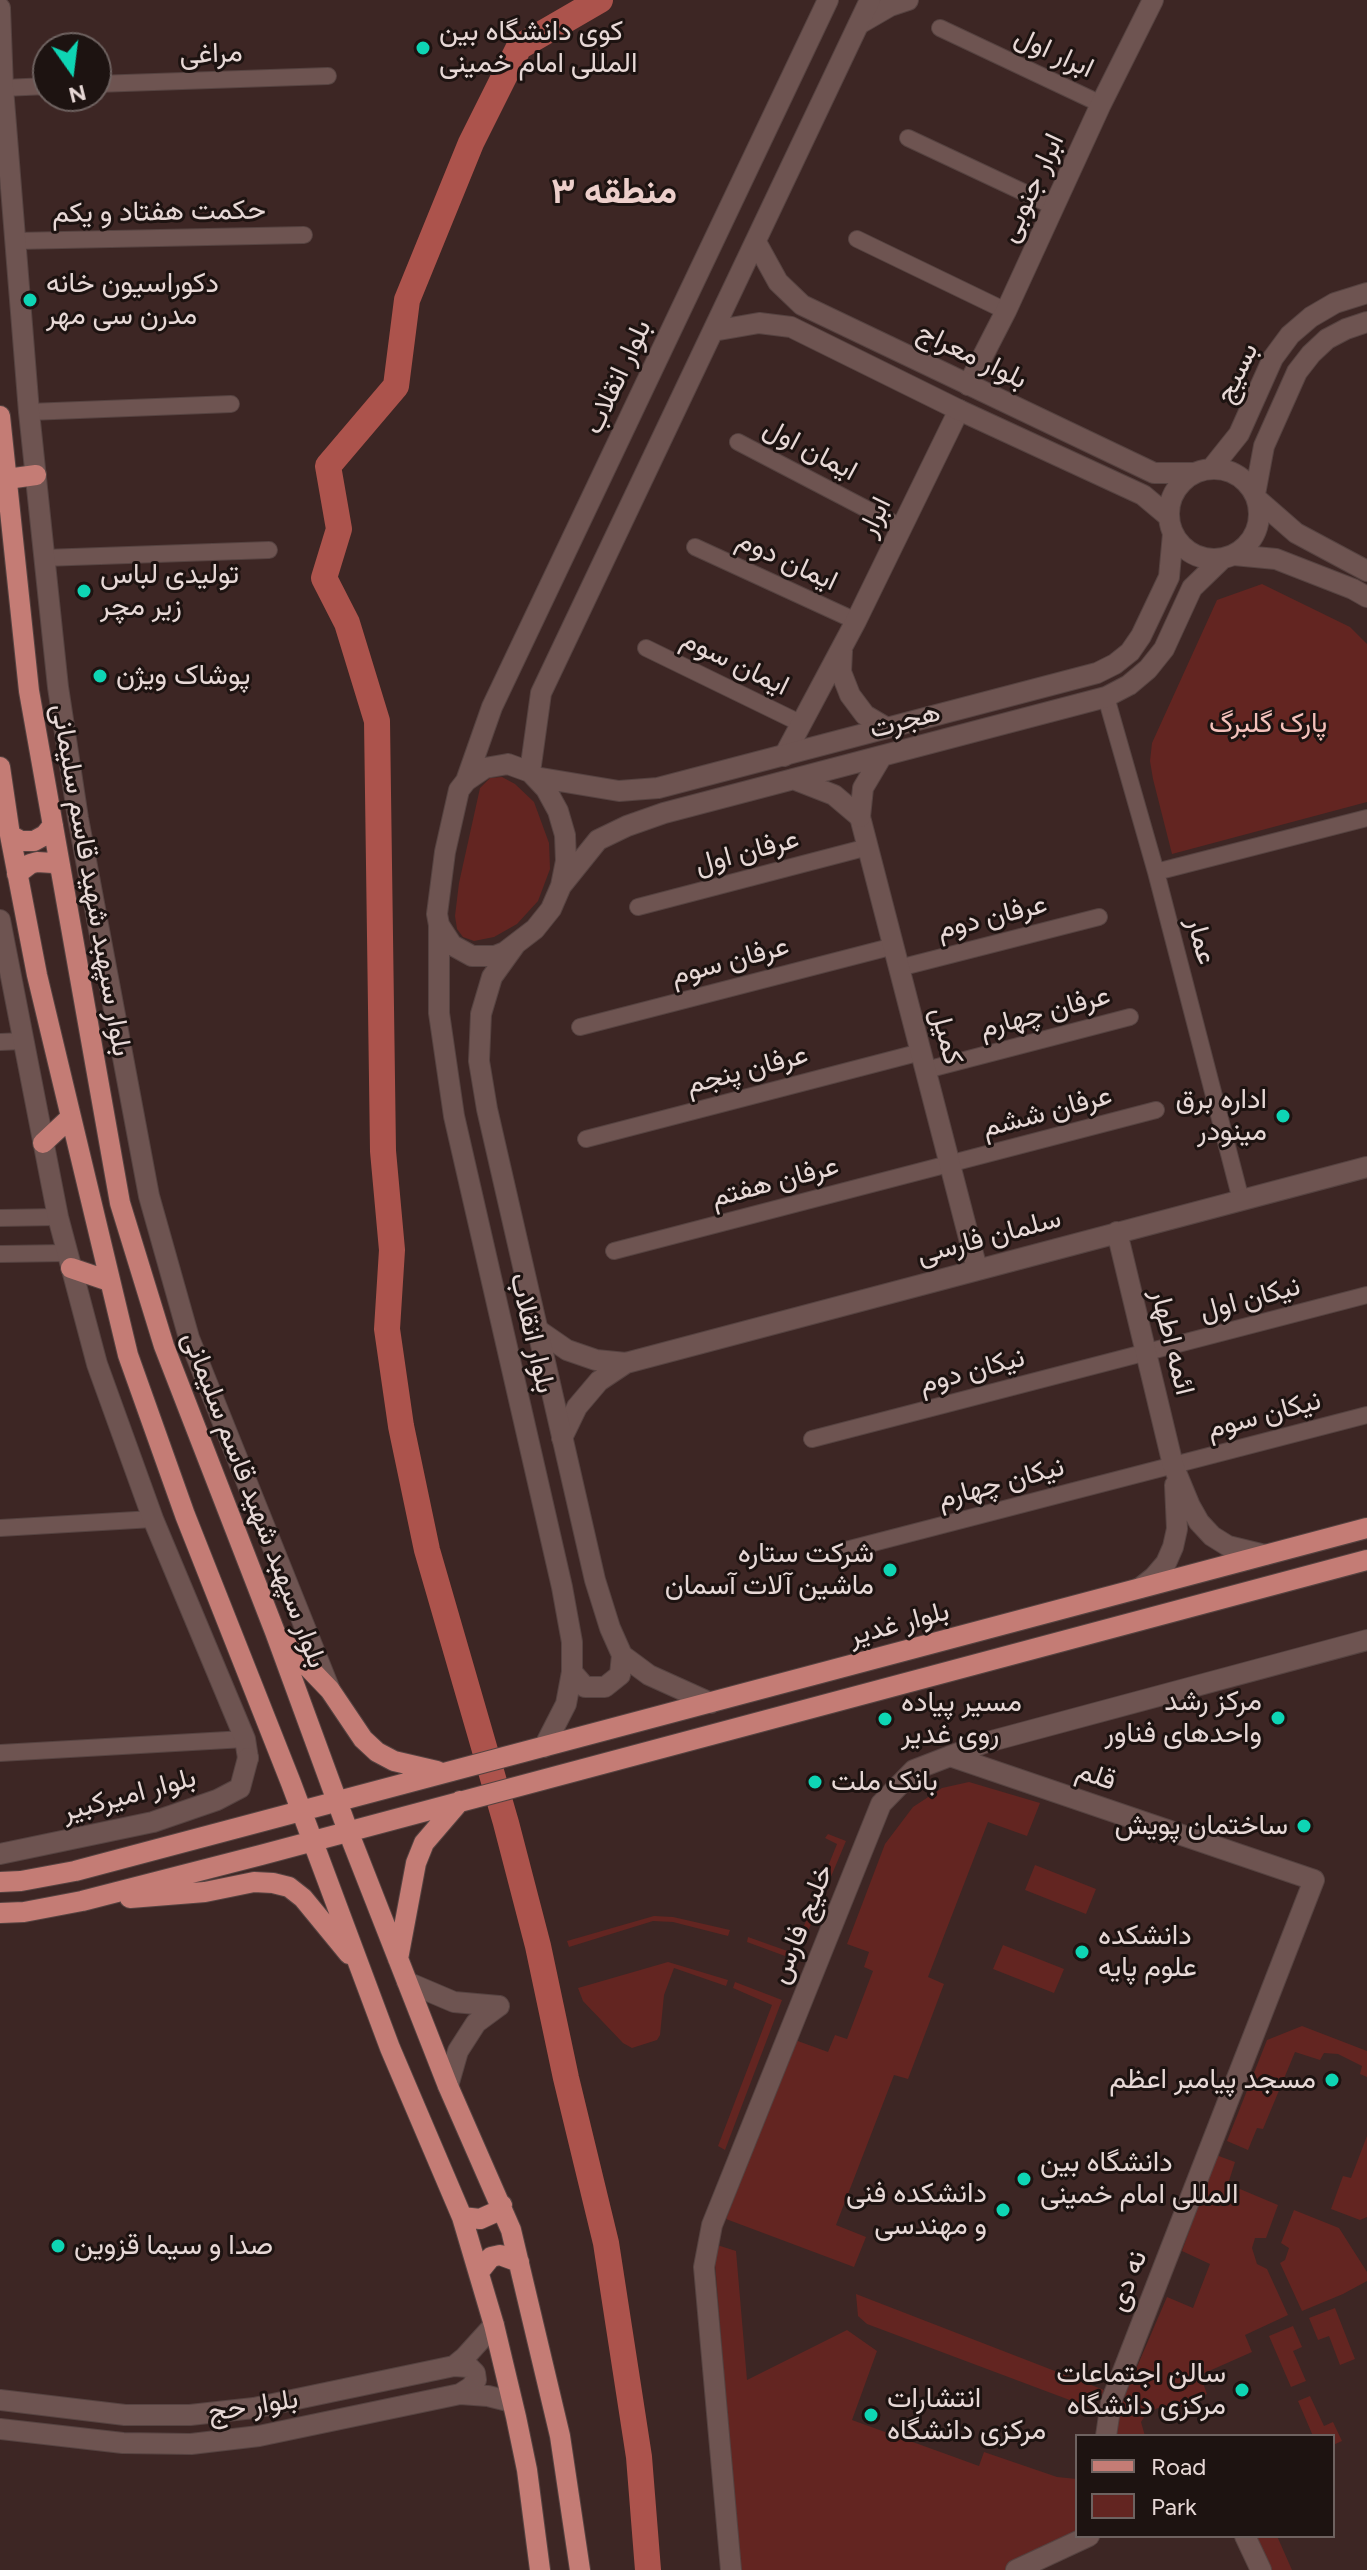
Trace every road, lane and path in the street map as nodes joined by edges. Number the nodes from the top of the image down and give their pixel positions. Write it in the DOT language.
graph roads {
  1 [pos="828,0"];
  2 [pos="870,0"];
  3 [pos="908,0"];
  4 [pos="1149,5"];
  5 [pos="0,8"];
  6 [pos="859,24"];
  7 [pos="940,28"];
  8 [pos="328,76"];
  9 [pos="112,83"];
  10 [pos="32,87"];
  11 [pos="3,88"];
  12 [pos="1101,104"];
  13 [pos="908,138"];
  14 [pos="1055,207"];
  15 [pos="304,235"];
  16 [pos="857,239"];
  17 [pos="15,241"];
  18 [pos="756,242"];
  19 [pos="1367,293"];
  20 [pos="802,305"];
  21 [pos="1006,311"];
  22 [pos="1367,322"];
  23 [pos="791,327"];
  24 [pos="713,331"];
  25 [pos="968,385"];
  26 [pos="231,404"];
  27 [pos="959,410"];
  28 [pos="29,412"];
  29 [pos="0,416"];
  30 [pos="738,442"];
  31 [pos="1203,471"];
  32 [pos="36,475"];
  33 [pos="7,479"];
  34 [pos="1256,497"];
  35 [pos="1171,525"];
  36 [pos="901,527"];
  37 [pos="695,547"];
  38 [pos="269,550"];
  39 [pos="1229,556"];
  40 [pos="44,558"];
  41 [pos="1367,571"];
  42 [pos="1367,597"];
  43 [pos="856,621"];
  44 [pos="842,647"];
  45 [pos="646,648"];
  46 [pos="1097,673"];
  47 [pos="1106,697"];
  48 [pos="802,724"];
  49 [pos="887,728"];
  50 [pos="784,756"];
  51 [pos="882,756"];
  52 [pos="0,767"];
  53 [pos="533,774"];
  54 [pos="793,779"];
  55 [pos="466,781"];
  56 [pos="860,817"];
  57 [pos="1367,818"];
  58 [pos="53,825"];
  59 [pos="10,835"];
  60 [pos="868,847"];
  61 [pos="60,867"];
  62 [pos="1156,872"];
  63 [pos="17,874"];
  64 [pos="561,886"];
  65 [pos="638,907"];
  66 [pos="1099,917"];
  67 [pos="0,920"];
  68 [pos="439,925"];
  69 [pos="515,945"];
  70 [pos="894,946"];
  71 [pos="899,968"];
  72 [pos="1130,1017"];
  73 [pos="580,1027"];
  74 [pos="23,1041"];
  75 [pos="0,1042"];
  76 [pos="924,1061"];
  77 [pos="1156,1110"];
  78 [pos="71,1117"];
  79 [pos="586,1139"];
  80 [pos="43,1143"];
  81 [pos="950,1164"];
  82 [pos="1367,1167"];
  83 [pos="1241,1200"];
  84 [pos="58,1217"];
  85 [pos="0,1218"];
  86 [pos="1117,1232"];
  87 [pos="614,1251"];
  88 [pos="0,1254"];
  89 [pos="69,1260"];
  90 [pos="977,1269"];
  91 [pos="109,1281"];
  92 [pos="1367,1295"];
  93 [pos="538,1330"];
  94 [pos="1146,1352"];
  95 [pos="626,1363"];
  96 [pos="1367,1415"];
  97 [pos="562,1438"];
  98 [pos="812,1439"];
  99 [pos="1173,1465"];
  100 [pos="153,1519"];
  101 [pos="0,1528"];
  102 [pos="1367,1528"];
  103 [pos="842,1551"];
  104 [pos="1265,1555"];
  105 [pos="1367,1560"];
  106 [pos="1140,1588"];
  107 [pos="275,1632"];
  108 [pos="1367,1640"];
  109 [pos="622,1655"];
  110 [pos="572,1672"];
  111 [pos="330,1690"];
  112 [pos="711,1703"];
  113 [pos="544,1747"];
  114 [pos="246,1748"];
  115 [pos="0,1753"];
  116 [pos="950,1756"];
  117 [pos="448,1772"];
  118 [pos="390,1786"];
  119 [pos="337,1801"];
  120 [pos="460,1801"];
  121 [pos="301,1810"];
  122 [pos="399,1816"];
  123 [pos="251,1823"];
  124 [pos="348,1831"];
  125 [pos="312,1840"];
  126 [pos="0,1854"];
  127 [pos="261,1855"];
  128 [pos="1314,1880"];
  129 [pos="0,1882"];
  130 [pos="82,1901"];
  131 [pos="0,1913"];
  132 [pos="398,1959"];
  133 [pos="362,1970"];
  134 [pos="407,1982"];
  135 [pos="448,2086"];
  136 [pos="502,2205"];
  137 [pos="462,2217"];
  138 [pos="519,2262"];
  139 [pos="479,2272"];
  140 [pos="494,2325"];
  141 [pos="454,2366"];
  142 [pos="460,2394"];
  143 [pos="0,2400"];
  144 [pos="512,2402"];
  145 [pos="0,2429"];
  146 [pos="1106,2434"];
  147 [pos="1085,2538"];
  148 [pos="1246,2538"];
  149 [pos="540,2570"];
  150 [pos="580,2570"];
  151 [pos="731,2570"];
  152 [pos="1016,2570"];
  153 [pos="1261,2570"];
  1 -- 55 [label="main road, بلوار انقلاب"];
  2 -- 6 [label="main road"];
  3 -- 6 [label="main road"];
  4 -- 12 [label="main road, ابرار جنوبی"];
  5 -- 11 [label="main road"];
  6 -- 18 [label="main road"];
  7 -- 12 [label="street, ابرار اول"];
  8 -- 9 [label="street, مراغی"];
  10 -- 11 [label="street"];
  11 -- 17 [label="main road"];
  12 -- 14 [label="main road, ابرار جنوبی"];
  13 -- 14 [label="street"];
  14 -- 21 [label="main road, ابرار جنوبی"];
  15 -- 17 [label="street, حکمت هفتاد و یکم"];
  16 -- 21 [label="street"];
  17 -- 28 [label="main road"];
  18 -- 20 [label="main road, بلوار معراج"];
  18 -- 24 [label="main road"];
  19 -- 31 [label="main road, بسیج"];
  20 -- 23 [label="main road"];
  20 -- 25 [label="main road, بلوار معراج"];
  21 -- 25 [label="main road, ابرار جنوبی"];
  22 -- 34 [label="main road, بسیج"];
  23 -- 24 [label="main road, بلوار معراج"];
  23 -- 27 [label="main road, بلوار معراج"];
  24 -- 53 [label="main road"];
  25 -- 31 [label="main road, بلوار معراج"];
  26 -- 28 [label="street"];
  27 -- 35 [label="main road, بلوار معراج"];
  27 -- 36 [label="main road, ابرار"];
  28 -- 32 [label="main road"];
  29 -- 33 [label="main road, بلوار سپهبد شهید قاسم سلیمانی"];
  30 -- 36 [label="street, ایمان اول"];
  31 -- 34 [label="main road"];
  31 -- 35 [label="main road"];
  32 -- 33 [label="main road"];
  32 -- 40 [label="main road"];
  33 -- 58 [label="main road, بلوار سپهبد شهید قاسم سلیمانی"];
  34 -- 39 [label="main road"];
  34 -- 41 [label="main road"];
  35 -- 39 [label="main road"];
  35 -- 46 [label="main road, هجرت"];
  36 -- 43 [label="main road, ابرار"];
  37 -- 43 [label="street, ایمان دوم"];
  38 -- 40 [label="street"];
  39 -- 42 [label="main road"];
  39 -- 47 [label="main road, هجرت"];
  40 -- 111 [label="main road"];
  43 -- 44 [label="main road, ابرار"];
  44 -- 48 [label="main road, ابرار"];
  44 -- 49 [label="main road"];
  45 -- 48 [label="street, ایمان سوم"];
  46 -- 47 [label="main road"];
  46 -- 49 [label="main road, هجرت"];
  47 -- 51 [label="main road, هجرت"];
  47 -- 62 [label="street, عمار"];
  48 -- 50 [label="main road, ابرار"];
  49 -- 50 [label="main road, هجرت"];
  50 -- 53 [label="main road, هجرت"];
  51 -- 54 [label="main road, هجرت"];
  51 -- 56 [label="main road"];
  52 -- 59 [label="main road"];
  53 -- 55 [label="main road"];
  53 -- 64 [label="main road"];
  54 -- 56 [label="main road"];
  54 -- 64 [label="main road, هجرت"];
  55 -- 68 [label="main road"];
  56 -- 60 [label="main road, کمیل"];
  57 -- 62 [label="street"];
  58 -- 59 [label="main road"];
  58 -- 61 [label="main road, بلوار سپهبد شهید قاسم سلیمانی"];
  59 -- 63 [label="main road"];
  60 -- 65 [label="street, عرفان اول"];
  60 -- 70 [label="main road, کمیل"];
  61 -- 63 [label="main road"];
  61 -- 107 [label="main road, بلوار سپهبد شهید قاسم سلیمانی"];
  62 -- 83 [label="street, عمار"];
  63 -- 78 [label="main road"];
  64 -- 69 [label="main road"];
  66 -- 71 [label="street, عرفان دوم"];
  67 -- 74 [label="main road"];
  68 -- 69 [label="main road"];
  68 -- 110 [label="main road, بلوار انقلاب"];
  69 -- 93 [label="main road, بلوار انقلاب"];
  70 -- 71 [label="main road, کمیل"];
  70 -- 73 [label="street, عرفان سوم"];
  71 -- 76 [label="main road, کمیل"];
  72 -- 76 [label="street, عرفان چهارم"];
  74 -- 75 [label="street"];
  74 -- 80 [label="main road"];
  76 -- 79 [label="street, عرفان پنجم"];
  76 -- 81 [label="main road, کمیل"];
  77 -- 81 [label="street, عرفان ششم"];
  78 -- 80 [label="main road"];
  78 -- 91 [label="main road"];
  80 -- 84 [label="main road"];
  81 -- 87 [label="street, عرفان هفتم"];
  81 -- 90 [label="main road, کمیل"];
  82 -- 83 [label="main road, سلمان فارسی"];
  83 -- 86 [label="main road, سلمان فارسی"];
  84 -- 85 [label="street"];
  84 -- 89 [label="main road"];
  86 -- 90 [label="main road, سلمان فارسی"];
  86 -- 94 [label="main road, ائمه اطهار"];
  88 -- 89 [label="street"];
  89 -- 91 [label="main road"];
  89 -- 100 [label="main road"];
  90 -- 95 [label="main road, سلمان فارسی"];
  91 -- 121 [label="main road"];
  92 -- 94 [label="street, نیکان اول"];
  93 -- 95 [label="main road, سلمان فارسی"];
  93 -- 97 [label="main road, بلوار انقلاب"];
  94 -- 98 [label="street, نیکان دوم"];
  94 -- 99 [label="main road, ائمه اطهار"];
  95 -- 97 [label="main road, سلمان فارسی"];
  96 -- 99 [label="street, نیکان سوم"];
  97 -- 109 [label="main road, بلوار انقلاب"];
  99 -- 103 [label="street, نیکان چهارم"];
  99 -- 104 [label="main road, ائمه اطهار"];
  99 -- 106 [label="main road, ائمه اطهار"];
  100 -- 101 [label="street"];
  100 -- 114 [label="main road"];
  102 -- 104 [label="main road, بلوار غدیر"];
  104 -- 106 [label="main road, بلوار غدیر"];
  105 -- 120 [label="main road, بلوار غدیر"];
  106 -- 112 [label="main road, بلوار غدیر"];
  107 -- 111 [label="main road"];
  107 -- 119 [label="main road, بلوار سپهبد شهید قاسم سلیمانی"];
  108 -- 116 [label="main road, خلیج فارس"];
  109 -- 110 [label="main road"];
  109 -- 112 [label="main road"];
  110 -- 113 [label="main road, بلوار انقلاب"];
  111 -- 117 [label="main road"];
  112 -- 113 [label="main road, بلوار غدیر"];
  113 -- 117 [label="main road, بلوار غدیر"];
  114 -- 115 [label="street"];
  114 -- 126 [label="main road, بلوار امیرکبیر"];
  116 -- 128 [label="main road, قلم"];
  116 -- 151 [label="main road, خلیج فارس"];
  117 -- 118 [label="main road, بلوار غدیر"];
  118 -- 119 [label="main road, بلوار غدیر"];
  118 -- 122 [label="main road"];
  119 -- 121 [label="main road, بلوار غدیر"];
  119 -- 124 [label="main road, بلوار سپهبد شهید قاسم سلیمانی"];
  120 -- 122 [label="main road, بلوار غدیر"];
  120 -- 132 [label="main road"];
  121 -- 123 [label="main road, بلوار غدیر"];
  121 -- 125 [label="main road"];
  122 -- 124 [label="main road, بلوار غدیر"];
  123 -- 127 [label="main road"];
  123 -- 129 [label="main road"];
  124 -- 125 [label="main road, بلوار غدیر"];
  124 -- 132 [label="main road, بلوار سپهبد شهید قاسم سلیمانی"];
  125 -- 127 [label="main road, بلوار غدیر"];
  125 -- 133 [label="main road"];
  127 -- 130 [label="main road"];
  128 -- 146 [label="main road, نه دی"];
  130 -- 131 [label="main road"];
  130 -- 133 [label="main road"];
  132 -- 134 [label="main road, بلوار سپهبد شهید قاسم سلیمانی"];
  133 -- 137 [label="main road"];
  134 -- 135 [label="main road, بلوار سپهبد شهید قاسم سلیمانی"];
  134 -- 135 [label="main road"];
  135 -- 136 [label="main road, بلوار سپهبد شهید قاسم سلیمانی"];
  136 -- 137 [label="main road"];
  136 -- 138 [label="main road, بلوار سپهبد شهید قاسم سلیمانی"];
  137 -- 139 [label="main road"];
  138 -- 139 [label="main road"];
  138 -- 150 [label="main road, بلوار سپهبد شهید قاسم سلیمانی"];
  139 -- 140 [label="main road"];
  140 -- 141 [label="main road"];
  140 -- 144 [label="main road"];
  141 -- 142 [label="main road"];
  141 -- 143 [label="main road, بلوار حج"];
  142 -- 144 [label="main road, بلوار حج"];
  142 -- 145 [label="main road, بلوار حج"];
  144 -- 149 [label="main road"];
  147 -- 152 [label="main road"];
  148 -- 153 [label="main road"];
}
